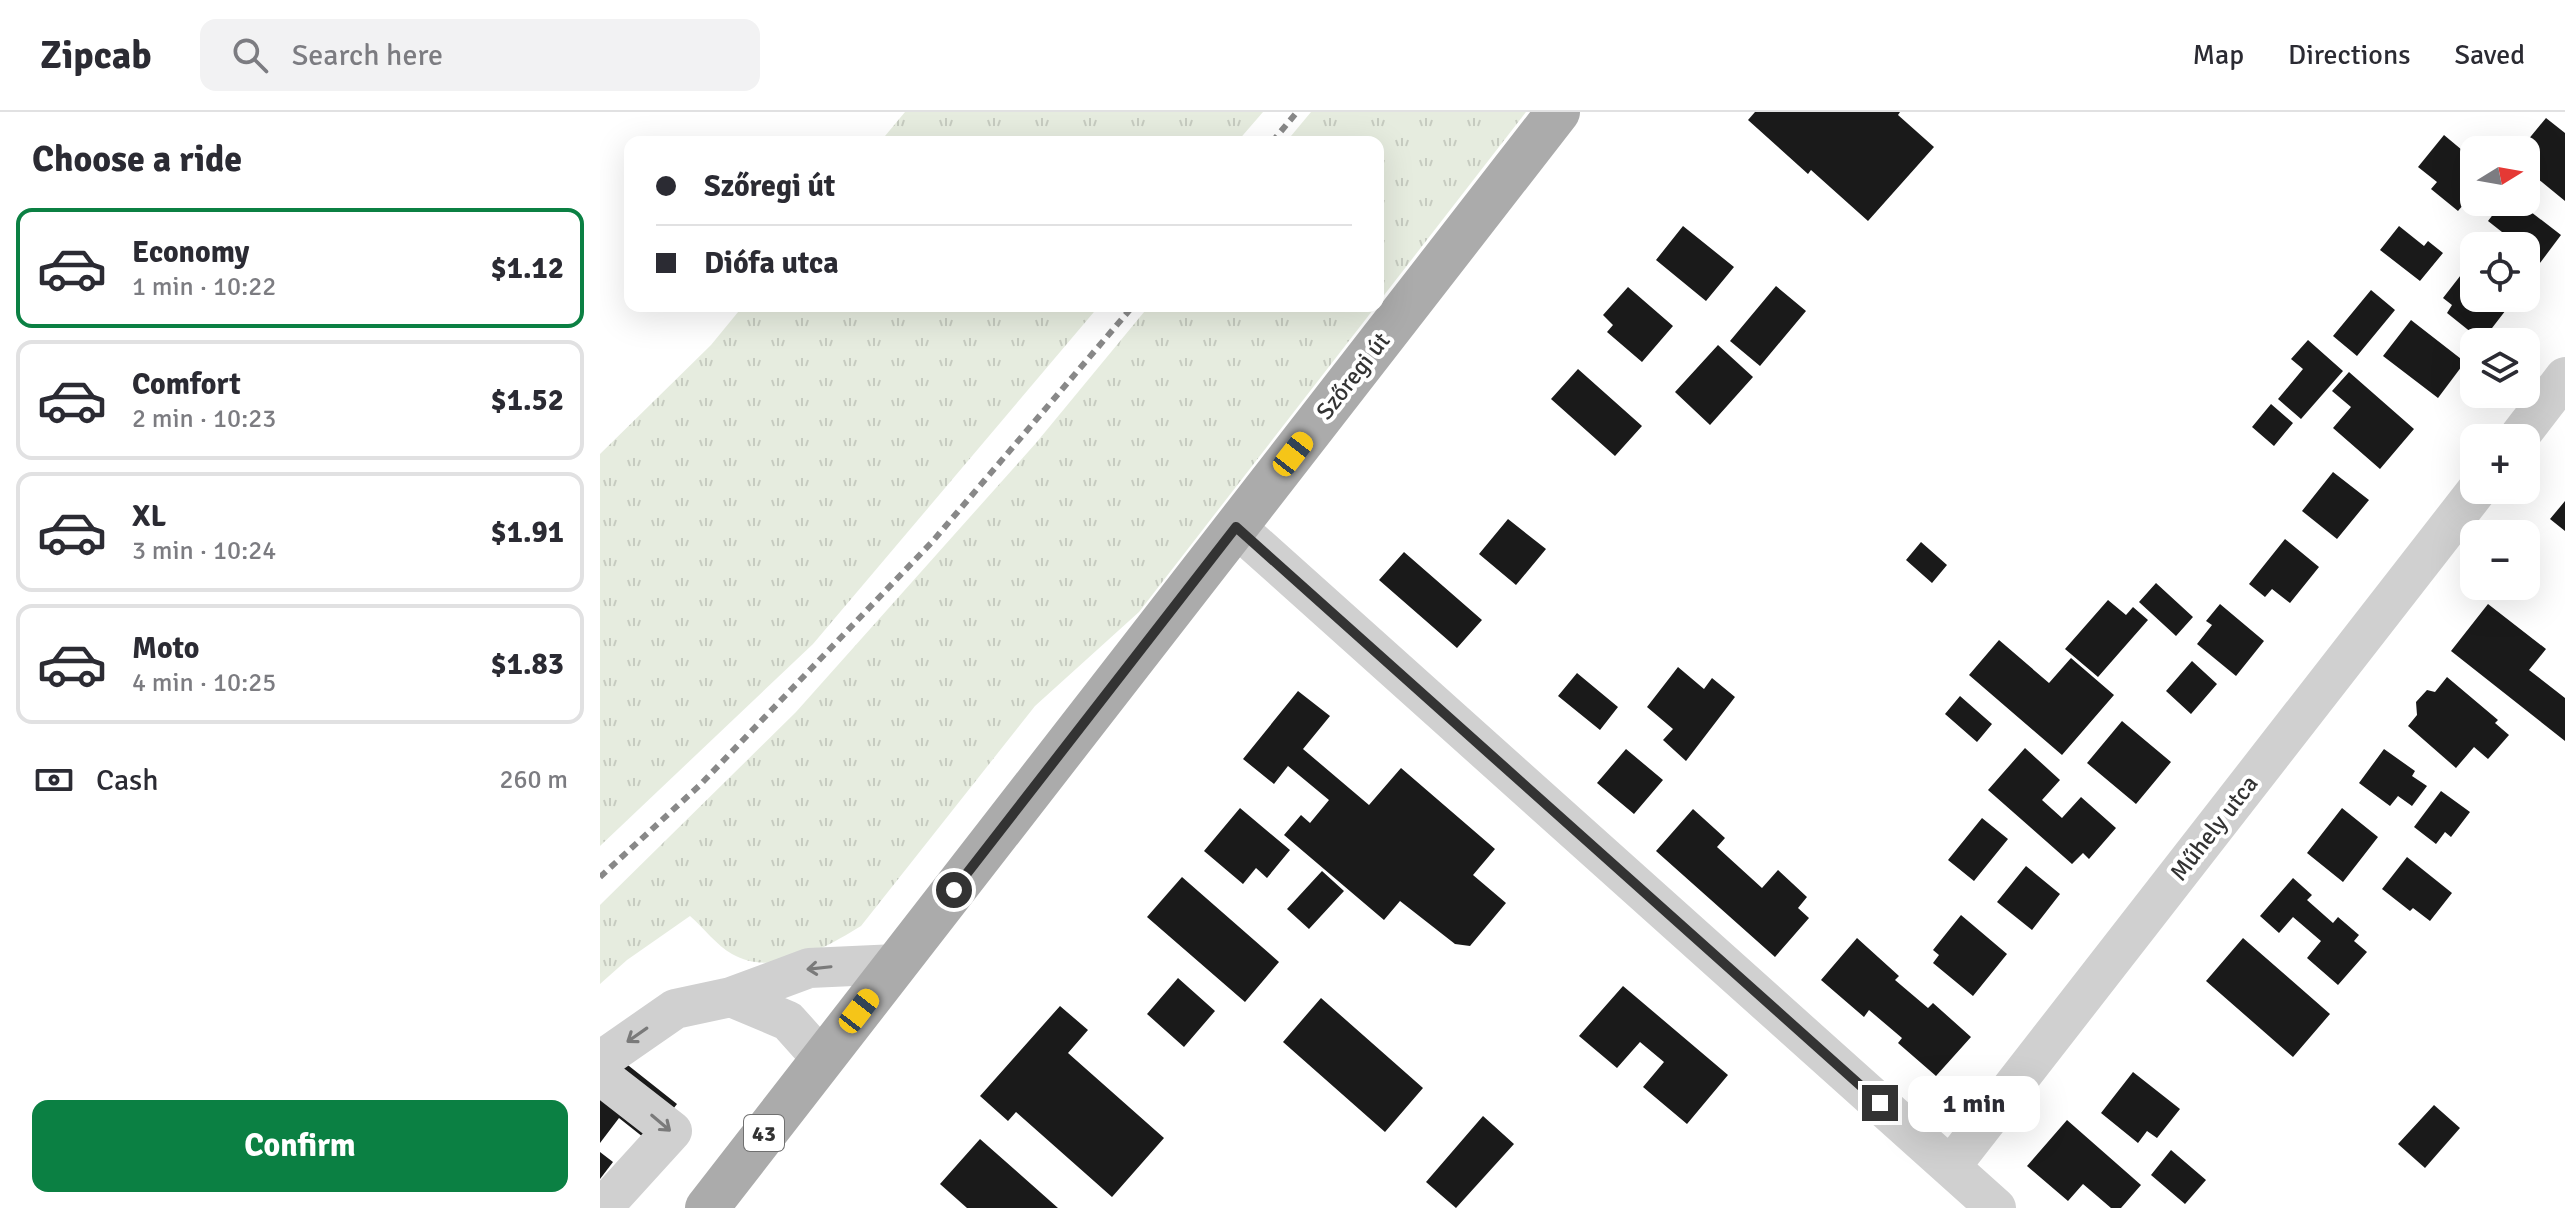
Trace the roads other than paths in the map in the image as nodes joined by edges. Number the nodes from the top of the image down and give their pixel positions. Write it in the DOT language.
graph roads {
  1 [pos="1558,112"];
  2 [pos="2565,377"];
  3 [pos="2529,424"];
  4 [pos="2466,504"];
  5 [pos="1236,527"];
  6 [pos="897,964"];
  7 [pos="731,997"];
  8 [pos="822,1059"];
  9 [pos="600,1061"];
  10 [pos="600,1075"];
  11 [pos="1951,1166"];
  12 [pos="602,1208"];
  13 [pos="707,1208"];
  14 [pos="1996,1208"];
  1 -- 5 [label="main road, Szőregi út / 43"];
  2 -- 3 [label="street"];
  4 -- 11 [label="street, Műhely utca"];
  5 -- 6 [label="main road, Szőregi út / 43"];
  5 -- 11 [label="street"];
  6 -- 7 [label="street, one-way"];
  6 -- 8 [label="main road, Szőregi út / 43"];
  7 -- 8 [label="street"];
  7 -- 9 [label="street, one-way"];
  8 -- 13 [label="main road, Szőregi út / 43"];
  10 -- 12 [label="street, one-way"];
  11 -- 14 [label="street"];
}
